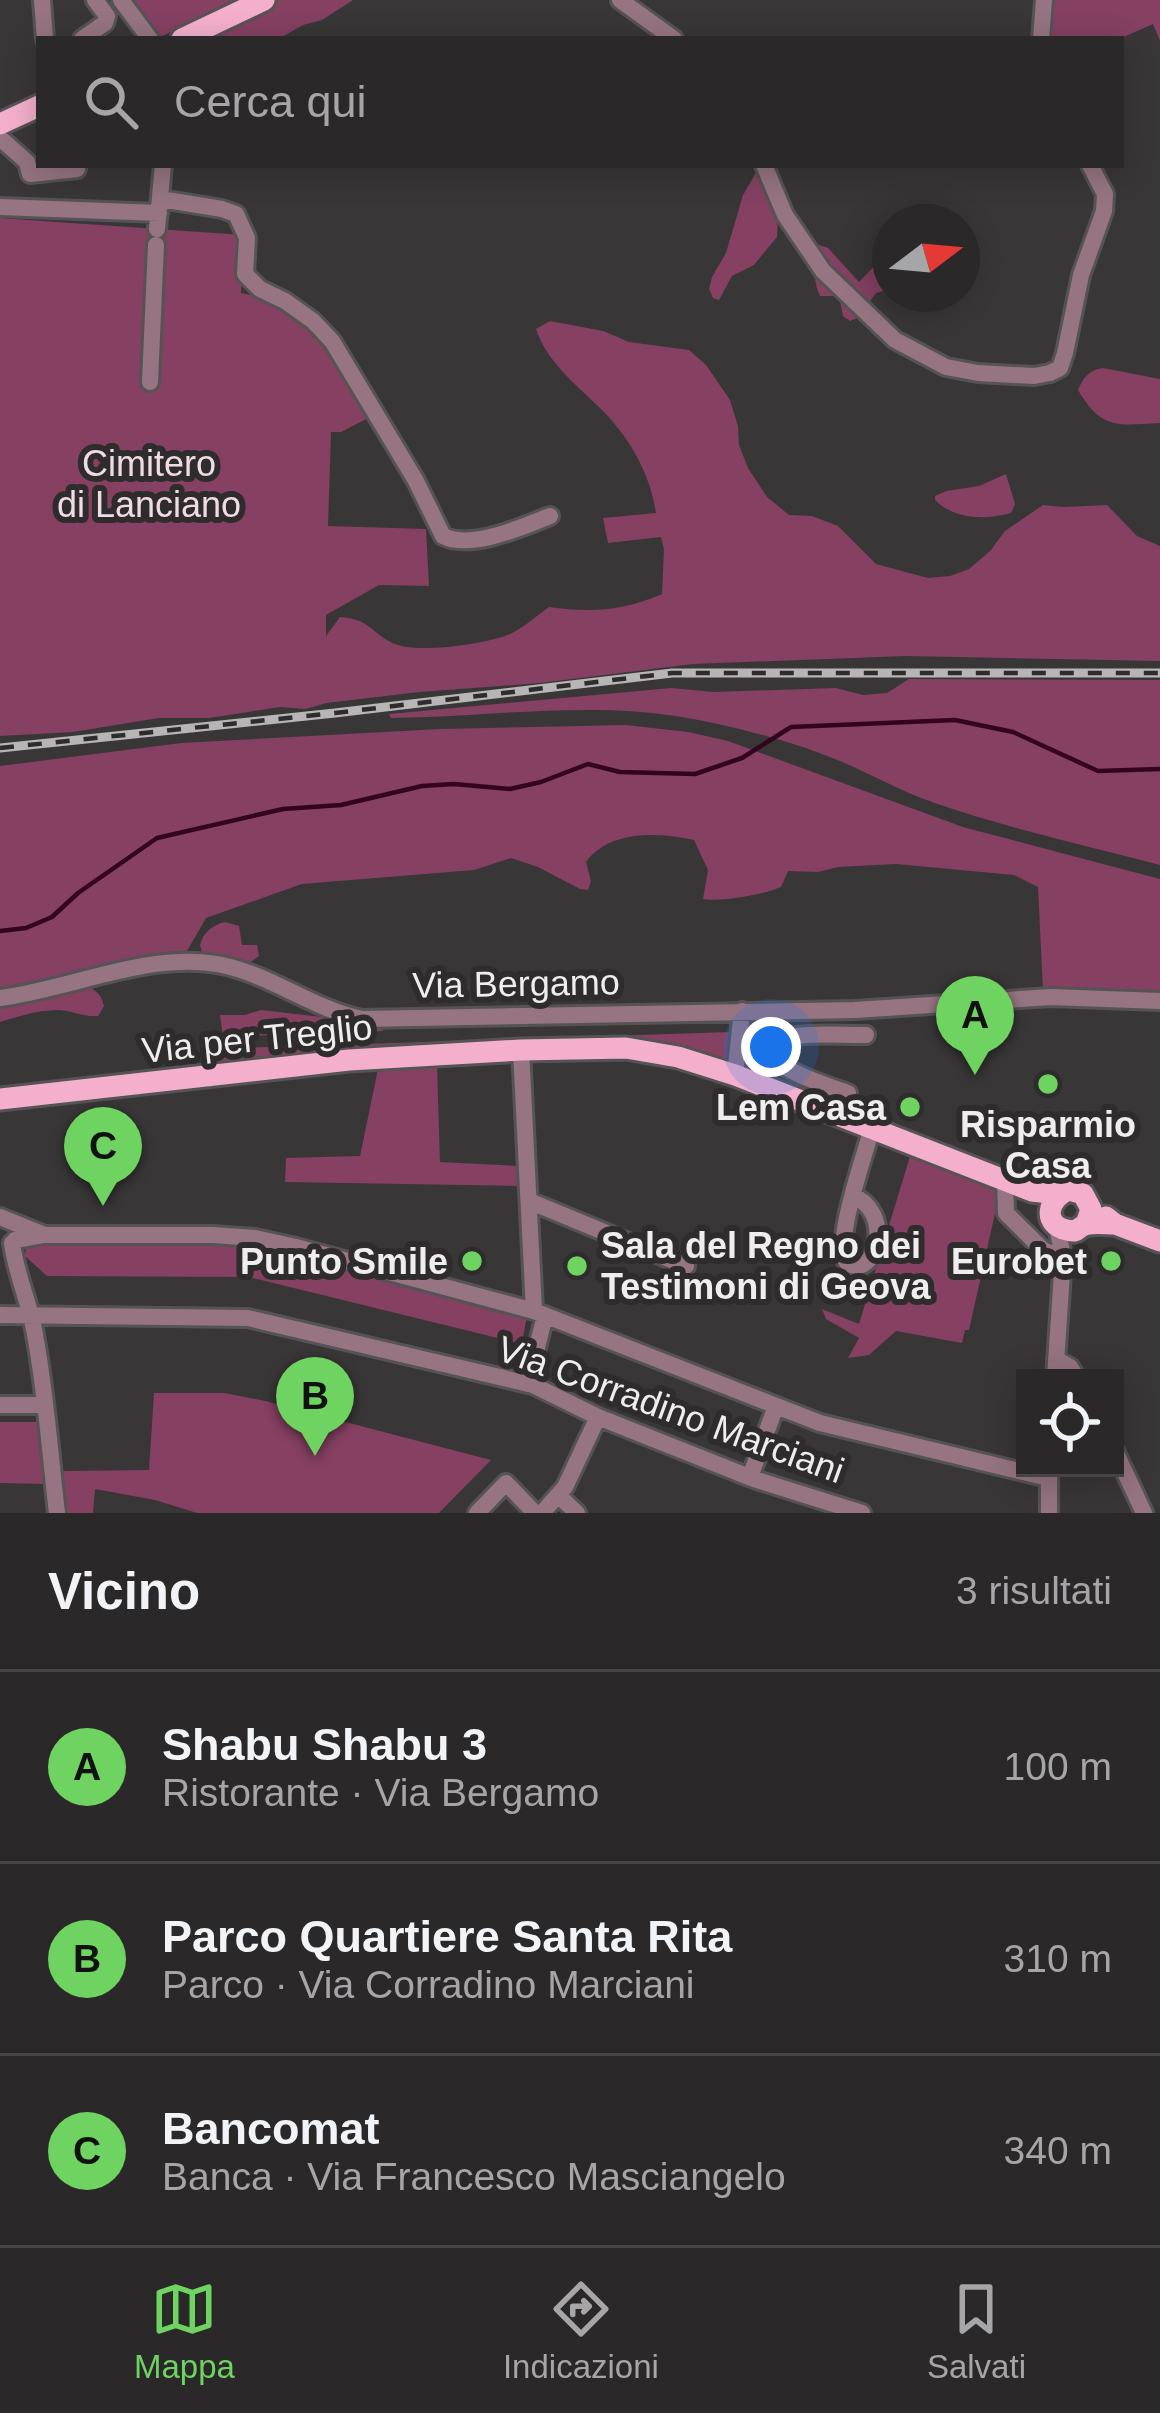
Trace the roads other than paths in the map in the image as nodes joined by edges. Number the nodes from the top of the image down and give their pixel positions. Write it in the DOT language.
graph roads {
  1 [pos="42,0"];
  2 [pos="94,0"];
  3 [pos="121,0"];
  4 [pos="264,0"];
  5 [pos="620,0"];
  6 [pos="1044,0"];
  7 [pos="45,36"];
  8 [pos="86,36"];
  9 [pos="148,36"];
  10 [pos="188,36"];
  11 [pos="670,36"];
  12 [pos="1041,36"];
  13 [pos="36,107"];
  14 [pos="0,124"];
  15 [pos="0,138"];
  16 [pos="164,168"];
  17 [pos="765,168"];
  18 [pos="1092,168"];
  19 [pos="77,169"];
  20 [pos="0,207"];
  21 [pos="158,221"];
  22 [pos="150,382"];
  23 [pos="550,516"];
  24 [pos="0,998"];
  25 [pos="1160,1000"];
  26 [pos="742,1011"];
  27 [pos="866,1035"];
  28 [pos="521,1050"];
  29 [pos="735,1075"];
  30 [pos="848,1093"];
  31 [pos="0,1100"];
  32 [pos="873,1129"];
  33 [pos="1005,1181"];
  34 [pos="853,1196"];
  35 [pos="529,1201"];
  36 [pos="1070,1215"];
  37 [pos="5,1232"];
  38 [pos="1160,1241"];
  39 [pos="1063,1257"];
  40 [pos="686,1266"];
  41 [pos="539,1313"];
  42 [pos="0,1315"];
  43 [pos="32,1316"];
  44 [pos="1055,1368"];
  45 [pos="528,1384"];
  46 [pos="0,1405"];
  47 [pos="45,1405"];
  48 [pos="776,1406"];
  49 [pos="598,1417"];
  50 [pos="1016,1466"];
  51 [pos="1124,1470"];
  52 [pos="1048,1477"];
  53 [pos="750,1478"];
  54 [pos="558,1495"];
  55 [pos="57,1513"];
  56 [pos="477,1513"];
  57 [pos="539,1513"];
  58 [pos="577,1513"];
  59 [pos="862,1513"];
  60 [pos="1049,1513"];
  61 [pos="1144,1513"];
  1 -- 7 [label="street"];
  2 -- 8 [label="street"];
  3 -- 9 [label="street"];
  4 -- 10 [label="main road"];
  5 -- 11 [label="street"];
  6 -- 12 [label="street"];
  13 -- 14 [label="main road"];
  15 -- 19 [label="street"];
  16 -- 21 [label="street"];
  17 -- 18 [label="street"];
  20 -- 21 [label="street"];
  21 -- 22 [label="street"];
  21 -- 23 [label="street"];
  24 -- 26 [label="street, Via Bergamo"];
  25 -- 26 [label="street, Via Bergamo"];
  26 -- 29 [label="street"];
  27 -- 30 [label="street"];
  28 -- 29 [label="main road, Via per Treglio"];
  28 -- 31 [label="main road, Via per Treglio"];
  28 -- 35 [label="street"];
  29 -- 32 [label="main road, Via per Treglio"];
  32 -- 33 [label="main road, Via per Treglio"];
  32 -- 34 [label="street"];
  33 -- 36 [label="main road, Via per Treglio"];
  33 -- 39 [label="street"];
  35 -- 40 [label="street"];
  35 -- 41 [label="street"];
  36 -- 38 [label="main road"];
  36 -- 39 [label="street"];
  37 -- 41 [label="street"];
  37 -- 43 [label="street"];
  39 -- 44 [label="street"];
  41 -- 45 [label="street"];
  41 -- 48 [label="street"];
  42 -- 43 [label="street, Via Corradino Marciani"];
  43 -- 45 [label="street, Via Corradino Marciani"];
  43 -- 47 [label="street"];
  45 -- 49 [label="street, Via Corradino Marciani"];
  46 -- 47 [label="street"];
  47 -- 55 [label="street"];
  48 -- 50 [label="street"];
  48 -- 53 [label="street"];
  49 -- 53 [label="street, Via Corradino Marciani"];
  49 -- 54 [label="street"];
  51 -- 61 [label="street"];
  52 -- 60 [label="street"];
  53 -- 59 [label="street, Via Corradino Marciani"];
  54 -- 57 [label="street"];
  54 -- 58 [label="street"];
  56 -- 57 [label="street"];
}
